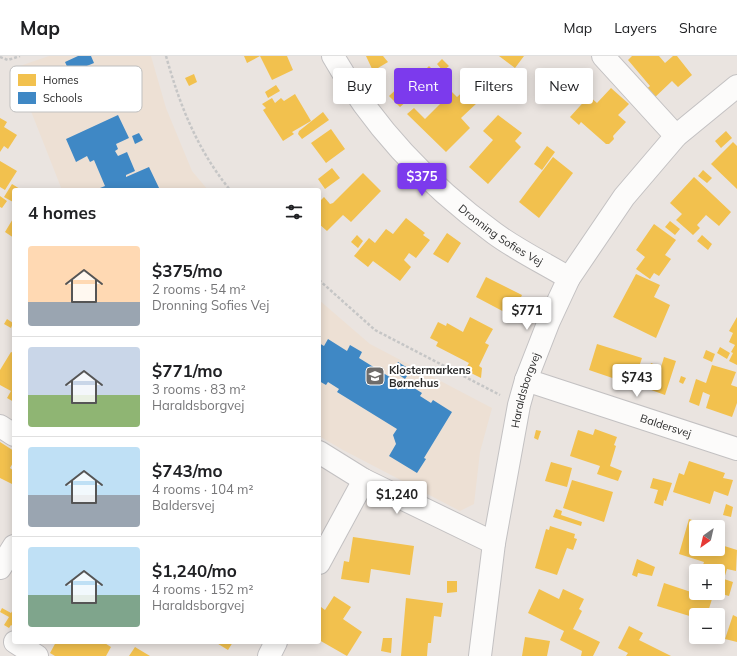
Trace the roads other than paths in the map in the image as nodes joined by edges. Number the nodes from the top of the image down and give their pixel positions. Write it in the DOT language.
graph roads {
  1 [pos="333,56"];
  2 [pos="603,56"];
  3 [pos="737,86"];
  4 [pos="676,136"];
  5 [pos="569,278"];
  6 [pos="526,380"];
  7 [pos="0,426"];
  8 [pos="12,434"];
  9 [pos="737,449"];
  10 [pos="321,453"];
  11 [pos="364,480"];
  12 [pos="494,543"];
  13 [pos="12,549"];
  14 [pos="321,559"];
  15 [pos="0,568"];
  16 [pos="0,633"];
  17 [pos="12,641"];
  18 [pos="17,644"];
  19 [pos="275,644"];
  20 [pos="37,656"];
  21 [pos="269,656"];
  22 [pos="480,656"];
  1 -- 5 [label="street, Dronning Sofies Vej"];
  2 -- 4 [label="street"];
  3 -- 4 [label="street, Haraldsborgvej"];
  4 -- 5 [label="street, Haraldsborgvej"];
  5 -- 6 [label="street, Haraldsborgvej"];
  6 -- 9 [label="street, Baldersvej"];
  6 -- 12 [label="street, Haraldsborgvej"];
  7 -- 8 [label="street"];
  10 -- 11 [label="street"];
  11 -- 12 [label="street"];
  11 -- 14 [label="street"];
  12 -- 22 [label="street, Haraldsborgvej"];
  13 -- 15 [label="street"];
  16 -- 17 [label="street"];
  18 -- 20 [label="street"];
  19 -- 21 [label="street"];
}
